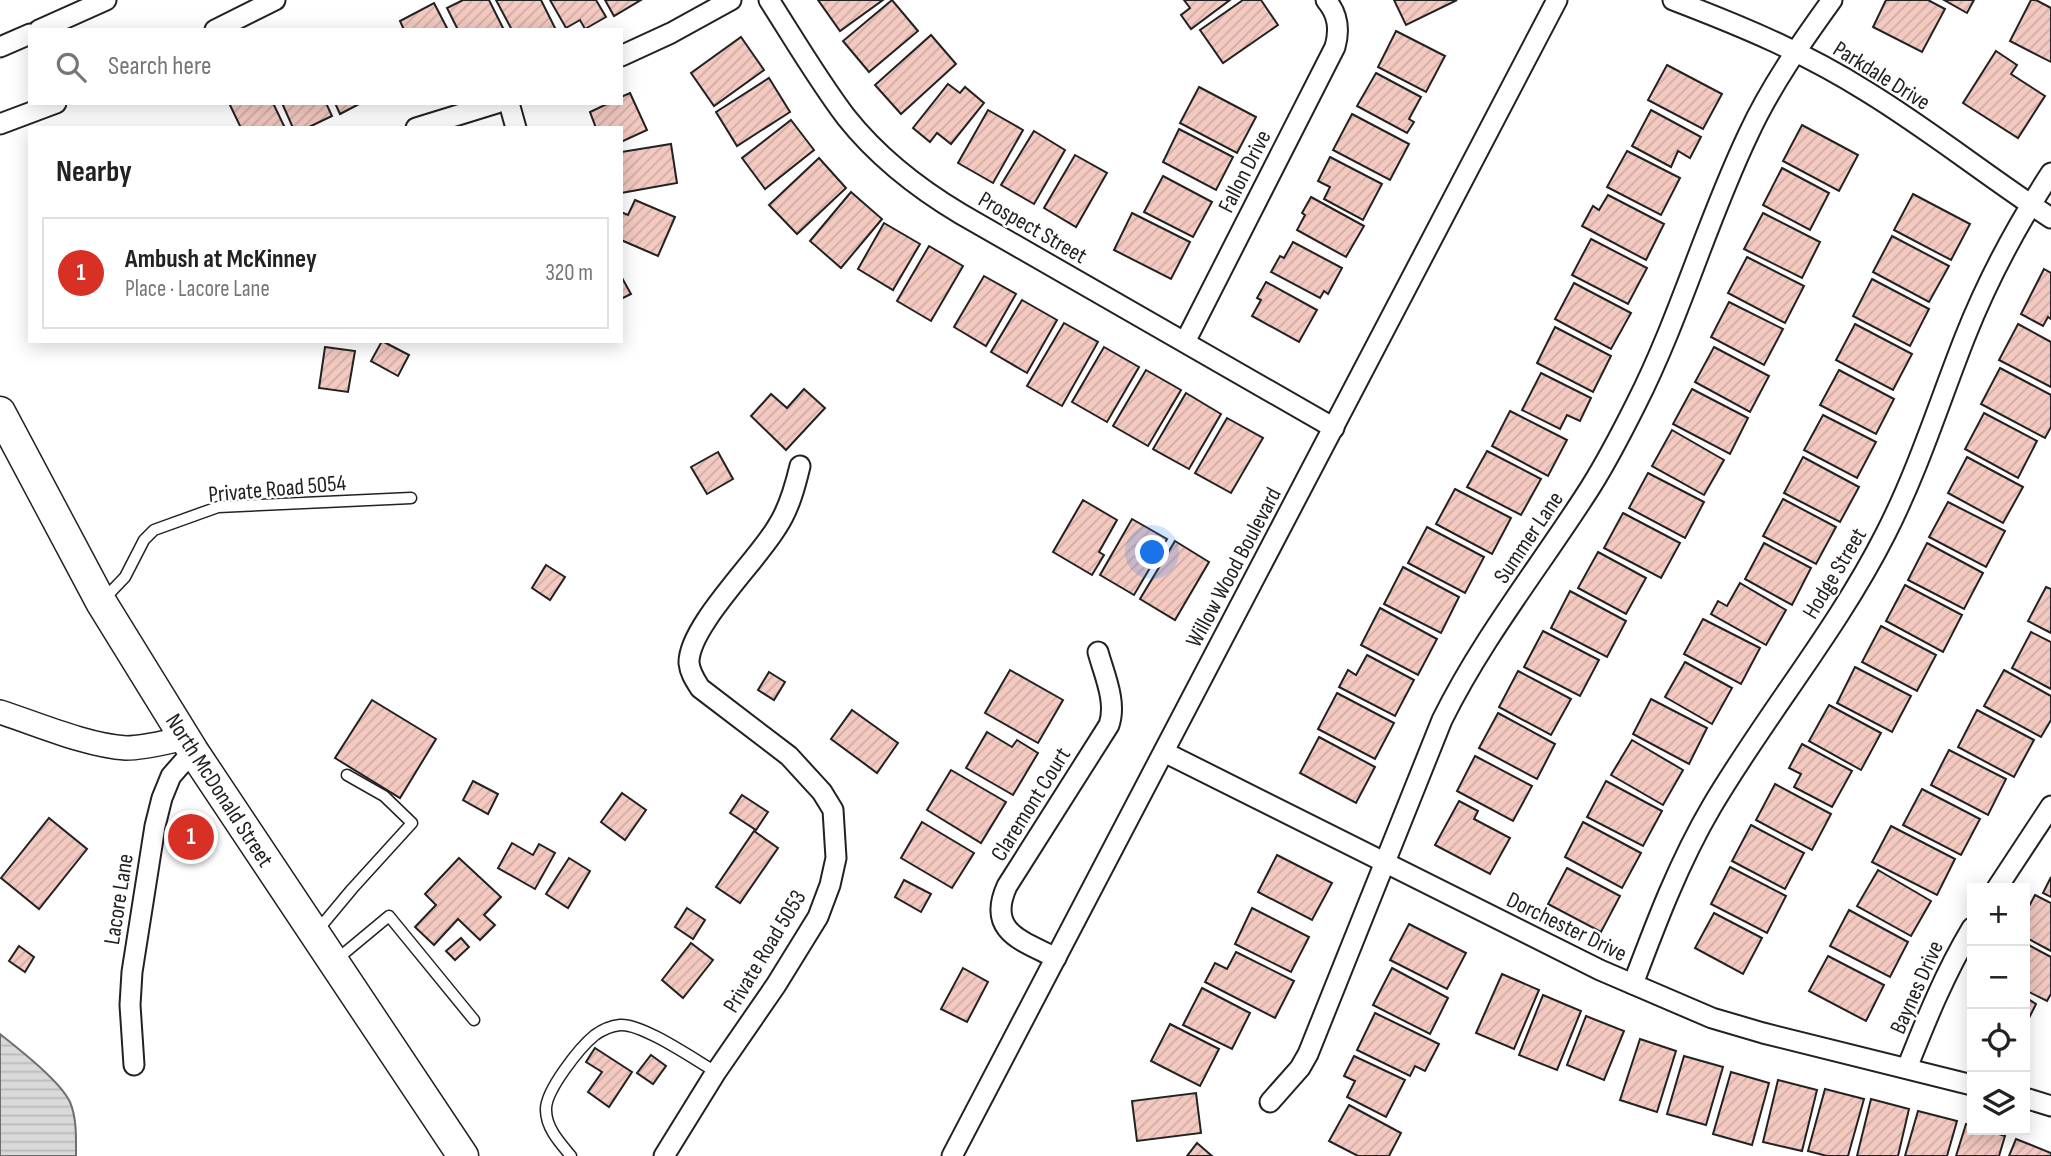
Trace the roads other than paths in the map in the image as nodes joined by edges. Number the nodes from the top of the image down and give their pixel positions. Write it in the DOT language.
graph roads {
  1 [pos="106,0"];
  2 [pos="275,0"];
  3 [pos="731,0"];
  4 [pos="769,0"];
  5 [pos="1326,0"];
  6 [pos="1557,0"];
  7 [pos="1673,0"];
  8 [pos="1832,0"];
  9 [pos="43,28"];
  10 [pos="219,28"];
  11 [pos="28,35"];
  12 [pos="0,47"];
  13 [pos="1796,51"];
  14 [pos="623,56"];
  15 [pos="51,105"];
  16 [pos="491,105"];
  17 [pos="510,105"];
  18 [pos="0,124"];
  19 [pos="423,126"];
  20 [pos="515,126"];
  21 [pos="2051,173"];
  22 [pos="2030,204"];
  23 [pos="2051,218"];
  24 [pos="1185,342"];
  25 [pos="0,412"];
  26 [pos="1334,428"];
  27 [pos="800,466"];
  28 [pos="411,498"];
  29 [pos="101,602"];
  30 [pos="1098,652"];
  31 [pos="0,712"];
  32 [pos="189,744"];
  33 [pos="1164,752"];
  34 [pos="347,775"];
  35 [pos="2051,806"];
  36 [pos="1384,864"];
  37 [pos="2000,883"];
  38 [pos="314,934"];
  39 [pos="1967,936"];
  40 [pos="1056,958"];
  41 [pos="333,962"];
  42 [pos="1633,984"];
  43 [pos="474,1020"];
  44 [pos="134,1065"];
  45 [pos="1907,1068"];
  46 [pos="716,1072"];
  47 [pos="1967,1084"];
  48 [pos="2030,1100"];
  49 [pos="1270,1102"];
  50 [pos="2051,1106"];
  51 [pos="463,1156"];
  52 [pos="571,1156"];
  53 [pos="664,1156"];
  54 [pos="952,1156"];
  1 -- 9 [label="street"];
  2 -- 10 [label="street"];
  3 -- 14 [label="street"];
  4 -- 24 [label="street, Prospect Street"];
  5 -- 24 [label="street, Fallon Drive"];
  6 -- 26 [label="street, Willow Wood Boulevard"];
  7 -- 13 [label="street, Parkdale Drive"];
  8 -- 13 [label="street, Summer Lane"];
  11 -- 12 [label="street"];
  13 -- 22 [label="street, Parkdale Drive"];
  13 -- 36 [label="street, Summer Lane"];
  15 -- 18 [label="street"];
  16 -- 19 [label="street"];
  17 -- 20 [label="street"];
  21 -- 22 [label="street, Hodge Street"];
  22 -- 23 [label="street, Parkdale Drive"];
  22 -- 42 [label="street, Hodge Street"];
  24 -- 26 [label="street, Prospect Street"];
  25 -- 29 [label="main road, North McDonald Street"];
  26 -- 33 [label="street, Willow Wood Boulevard"];
  27 -- 46 [label="street, Private Road 5053"];
  28 -- 29 [label="lane, Private Road 5054"];
  29 -- 32 [label="main road, North McDonald Street"];
  30 -- 40 [label="street, Claremont Court"];
  31 -- 32 [label="street"];
  32 -- 38 [label="main road, North McDonald Street"];
  32 -- 44 [label="street, Lacore Lane"];
  33 -- 36 [label="street, Dorchester Drive"];
  33 -- 40 [label="street, Willow Wood Boulevard"];
  34 -- 38 [label="lane"];
  35 -- 37 [label="street"];
  36 -- 42 [label="street, Dorchester Drive"];
  36 -- 49 [label="street, Summer Lane"];
  38 -- 41 [label="main road, North McDonald Street"];
  39 -- 45 [label="street, Baynes Drive"];
  40 -- 54 [label="street, Willow Wood Boulevard"];
  41 -- 43 [label="lane"];
  41 -- 51 [label="main road, North McDonald Street"];
  42 -- 45 [label="street, Dorchester Drive"];
  45 -- 47 [label="street, Dorchester Drive"];
  46 -- 52 [label="lane"];
  46 -- 53 [label="street, Private Road 5053"];
  48 -- 50 [label="street"];
}
